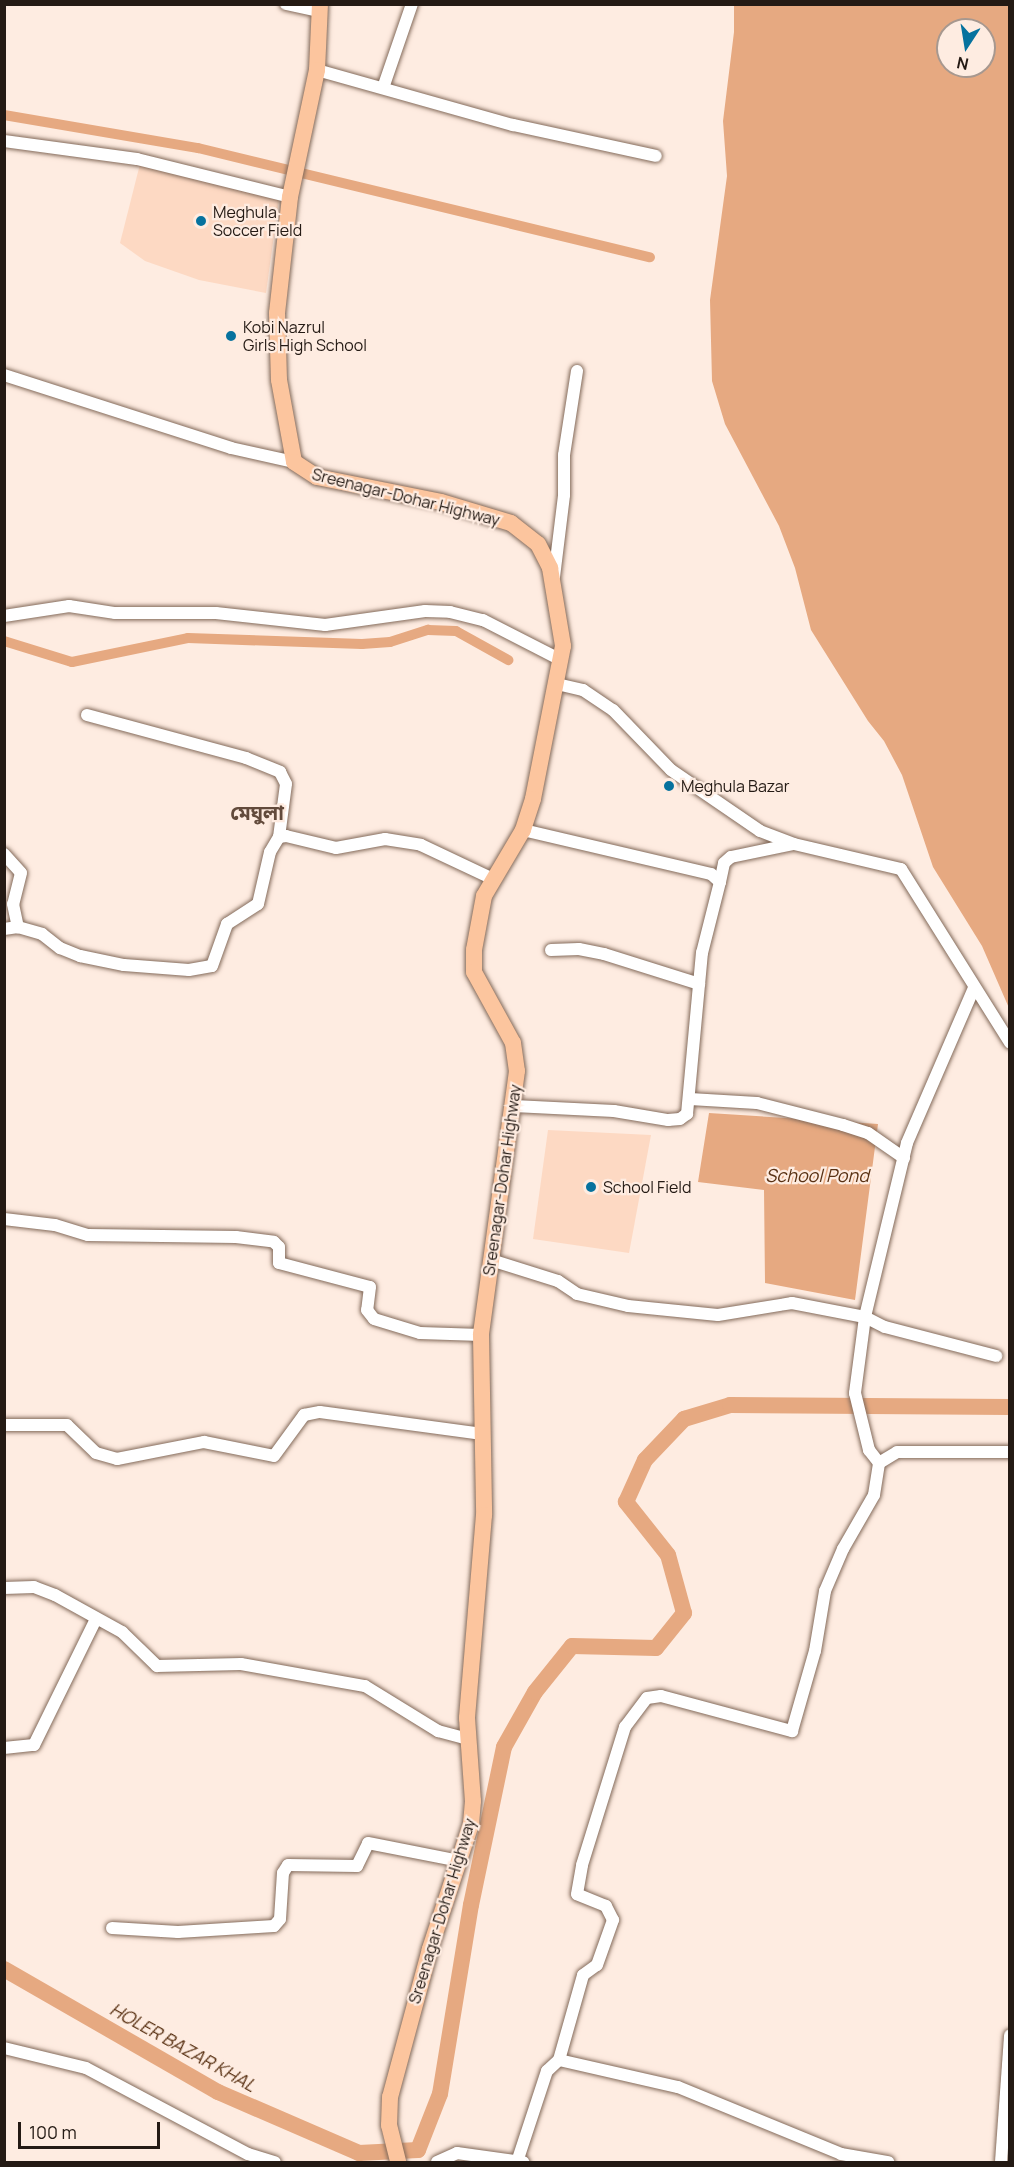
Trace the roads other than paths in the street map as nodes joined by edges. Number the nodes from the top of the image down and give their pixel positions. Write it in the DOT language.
graph roads {
  1 [pos="286,4"];
  2 [pos="412,4"];
  3 [pos="320,8"];
  4 [pos="317,70"];
  5 [pos="383,88"];
  6 [pos="4,141"];
  7 [pos="656,156"];
  8 [pos="291,193"];
  9 [pos="577,371"];
  10 [pos="4,375"];
  11 [pos="294,462"];
  12 [pos="554,582"];
  13 [pos="4,616"];
  14 [pos="561,660"];
  15 [pos="557,684"];
  16 [pos="87,715"];
  17 [pos="523,830"];
  18 [pos="279,837"];
  19 [pos="794,844"];
  20 [pos="4,854"];
  21 [pos="493,879"];
  22 [pos="720,882"];
  23 [pos="18,927"];
  24 [pos="4,929"];
  25 [pos="551,950"];
  26 [pos="699,984"];
  27 [pos="974,988"];
  28 [pos="1010,1043"];
  29 [pos="690,1099"];
  30 [pos="514,1106"];
  31 [pos="904,1158"];
  32 [pos="4,1219"];
  33 [pos="491,1260"];
  34 [pos="866,1317"];
  35 [pos="481,1335"];
  36 [pos="996,1356"];
  37 [pos="4,1425"];
  38 [pos="483,1434"];
  39 [pos="1010,1452"];
  40 [pos="879,1463"];
  41 [pos="4,1588"];
  42 [pos="96,1619"];
  43 [pos="468,1739"];
  44 [pos="4,1748"];
  45 [pos="460,1861"];
  46 [pos="112,1928"];
  47 [pos="1010,2035"];
  48 [pos="4,2048"];
  49 [pos="559,2060"];
  50 [pos="517,2162"];
  51 [pos="275,2163"];
  52 [pos="398,2163"];
  53 [pos="438,2163"];
  54 [pos="523,2163"];
  55 [pos="888,2163"];
  56 [pos="1001,2163"];
  1 -- 3 [label="street"];
  2 -- 5 [label="street"];
  3 -- 4 [label="main road, Sreenagar-Dohar Highway"];
  4 -- 5 [label="street"];
  4 -- 8 [label="main road, Sreenagar-Dohar Highway"];
  5 -- 7 [label="street"];
  6 -- 8 [label="street"];
  8 -- 11 [label="main road, Sreenagar-Dohar Highway"];
  9 -- 12 [label="street"];
  10 -- 11 [label="street"];
  11 -- 12 [label="main road, Sreenagar-Dohar Highway"];
  12 -- 14 [label="main road, Sreenagar-Dohar Highway"];
  13 -- 14 [label="street"];
  14 -- 15 [label="main road, Sreenagar-Dohar Highway"];
  15 -- 17 [label="main road, Sreenagar-Dohar Highway"];
  15 -- 19 [label="street"];
  16 -- 18 [label="street"];
  17 -- 21 [label="main road, Sreenagar-Dohar Highway"];
  17 -- 22 [label="street"];
  18 -- 21 [label="street"];
  18 -- 23 [label="street"];
  19 -- 22 [label="street"];
  19 -- 27 [label="street"];
  20 -- 23 [label="street"];
  21 -- 30 [label="main road, Sreenagar-Dohar Highway"];
  22 -- 26 [label="street"];
  23 -- 24 [label="street"];
  25 -- 26 [label="street"];
  26 -- 29 [label="street"];
  27 -- 28 [label="street"];
  27 -- 31 [label="street"];
  29 -- 30 [label="street"];
  29 -- 31 [label="street"];
  30 -- 33 [label="main road, Sreenagar-Dohar Highway"];
  31 -- 34 [label="street"];
  32 -- 35 [label="street"];
  33 -- 34 [label="street"];
  33 -- 35 [label="main road, Sreenagar-Dohar Highway"];
  34 -- 36 [label="street"];
  34 -- 40 [label="street"];
  35 -- 38 [label="main road, Sreenagar-Dohar Highway"];
  37 -- 38 [label="street"];
  38 -- 43 [label="main road, Sreenagar-Dohar Highway"];
  39 -- 40 [label="street"];
  40 -- 49 [label="street"];
  41 -- 42 [label="street"];
  42 -- 43 [label="street"];
  42 -- 44 [label="street"];
  43 -- 45 [label="main road, Sreenagar-Dohar Highway"];
  45 -- 46 [label="street"];
  45 -- 52 [label="main road, Sreenagar-Dohar Highway"];
  47 -- 56 [label="street"];
  48 -- 51 [label="street"];
  49 -- 50 [label="street"];
  49 -- 55 [label="street"];
  50 -- 53 [label="street"];
  50 -- 54 [label="street"];
}
